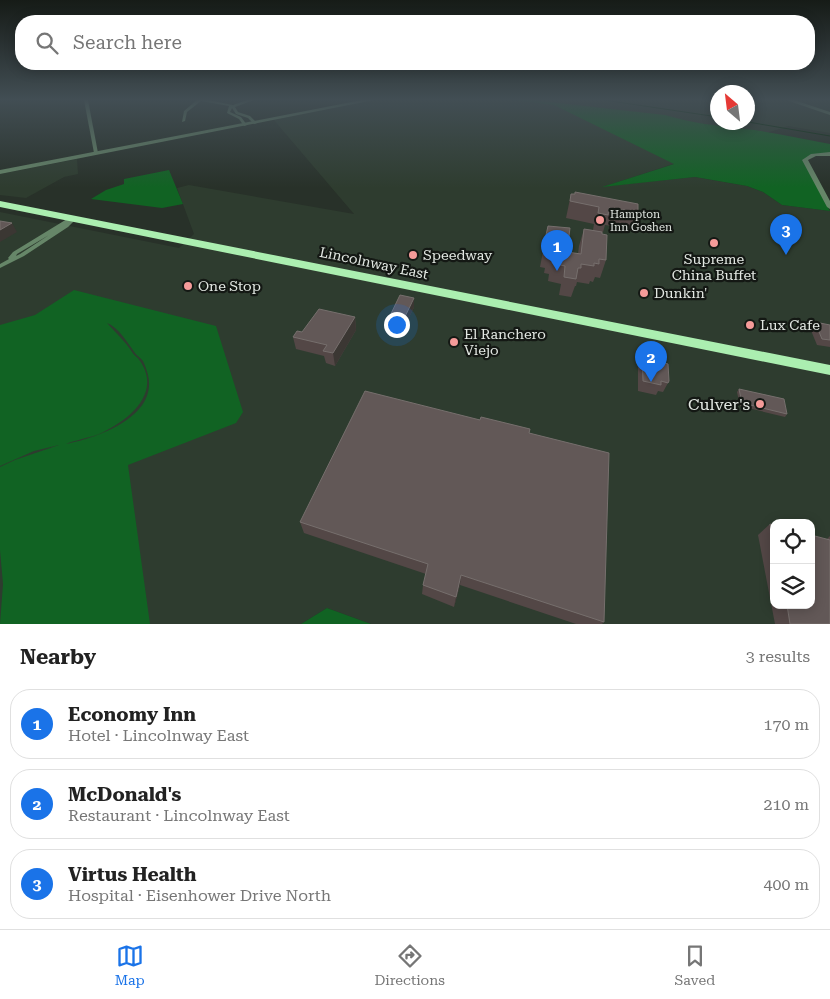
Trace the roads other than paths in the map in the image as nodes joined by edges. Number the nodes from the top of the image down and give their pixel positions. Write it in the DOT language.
graph roads {
  1 [pos="91,129"];
  2 [pos="223,129"];
  3 [pos="96,153"];
  4 [pos="830,154"];
  5 [pos="0,172"];
  6 [pos="0,204"];
  7 [pos="830,207"];
  8 [pos="74,218"];
  9 [pos="0,266"];
  10 [pos="830,370"];
  1 -- 3 [label="street"];
  2 -- 3 [label="street"];
  3 -- 5 [label="street"];
  4 -- 7 [label="street"];
  6 -- 8 [label="highway, Lincolnway East"];
  8 -- 9 [label="street"];
  8 -- 10 [label="highway, Lincolnway East"];
}
